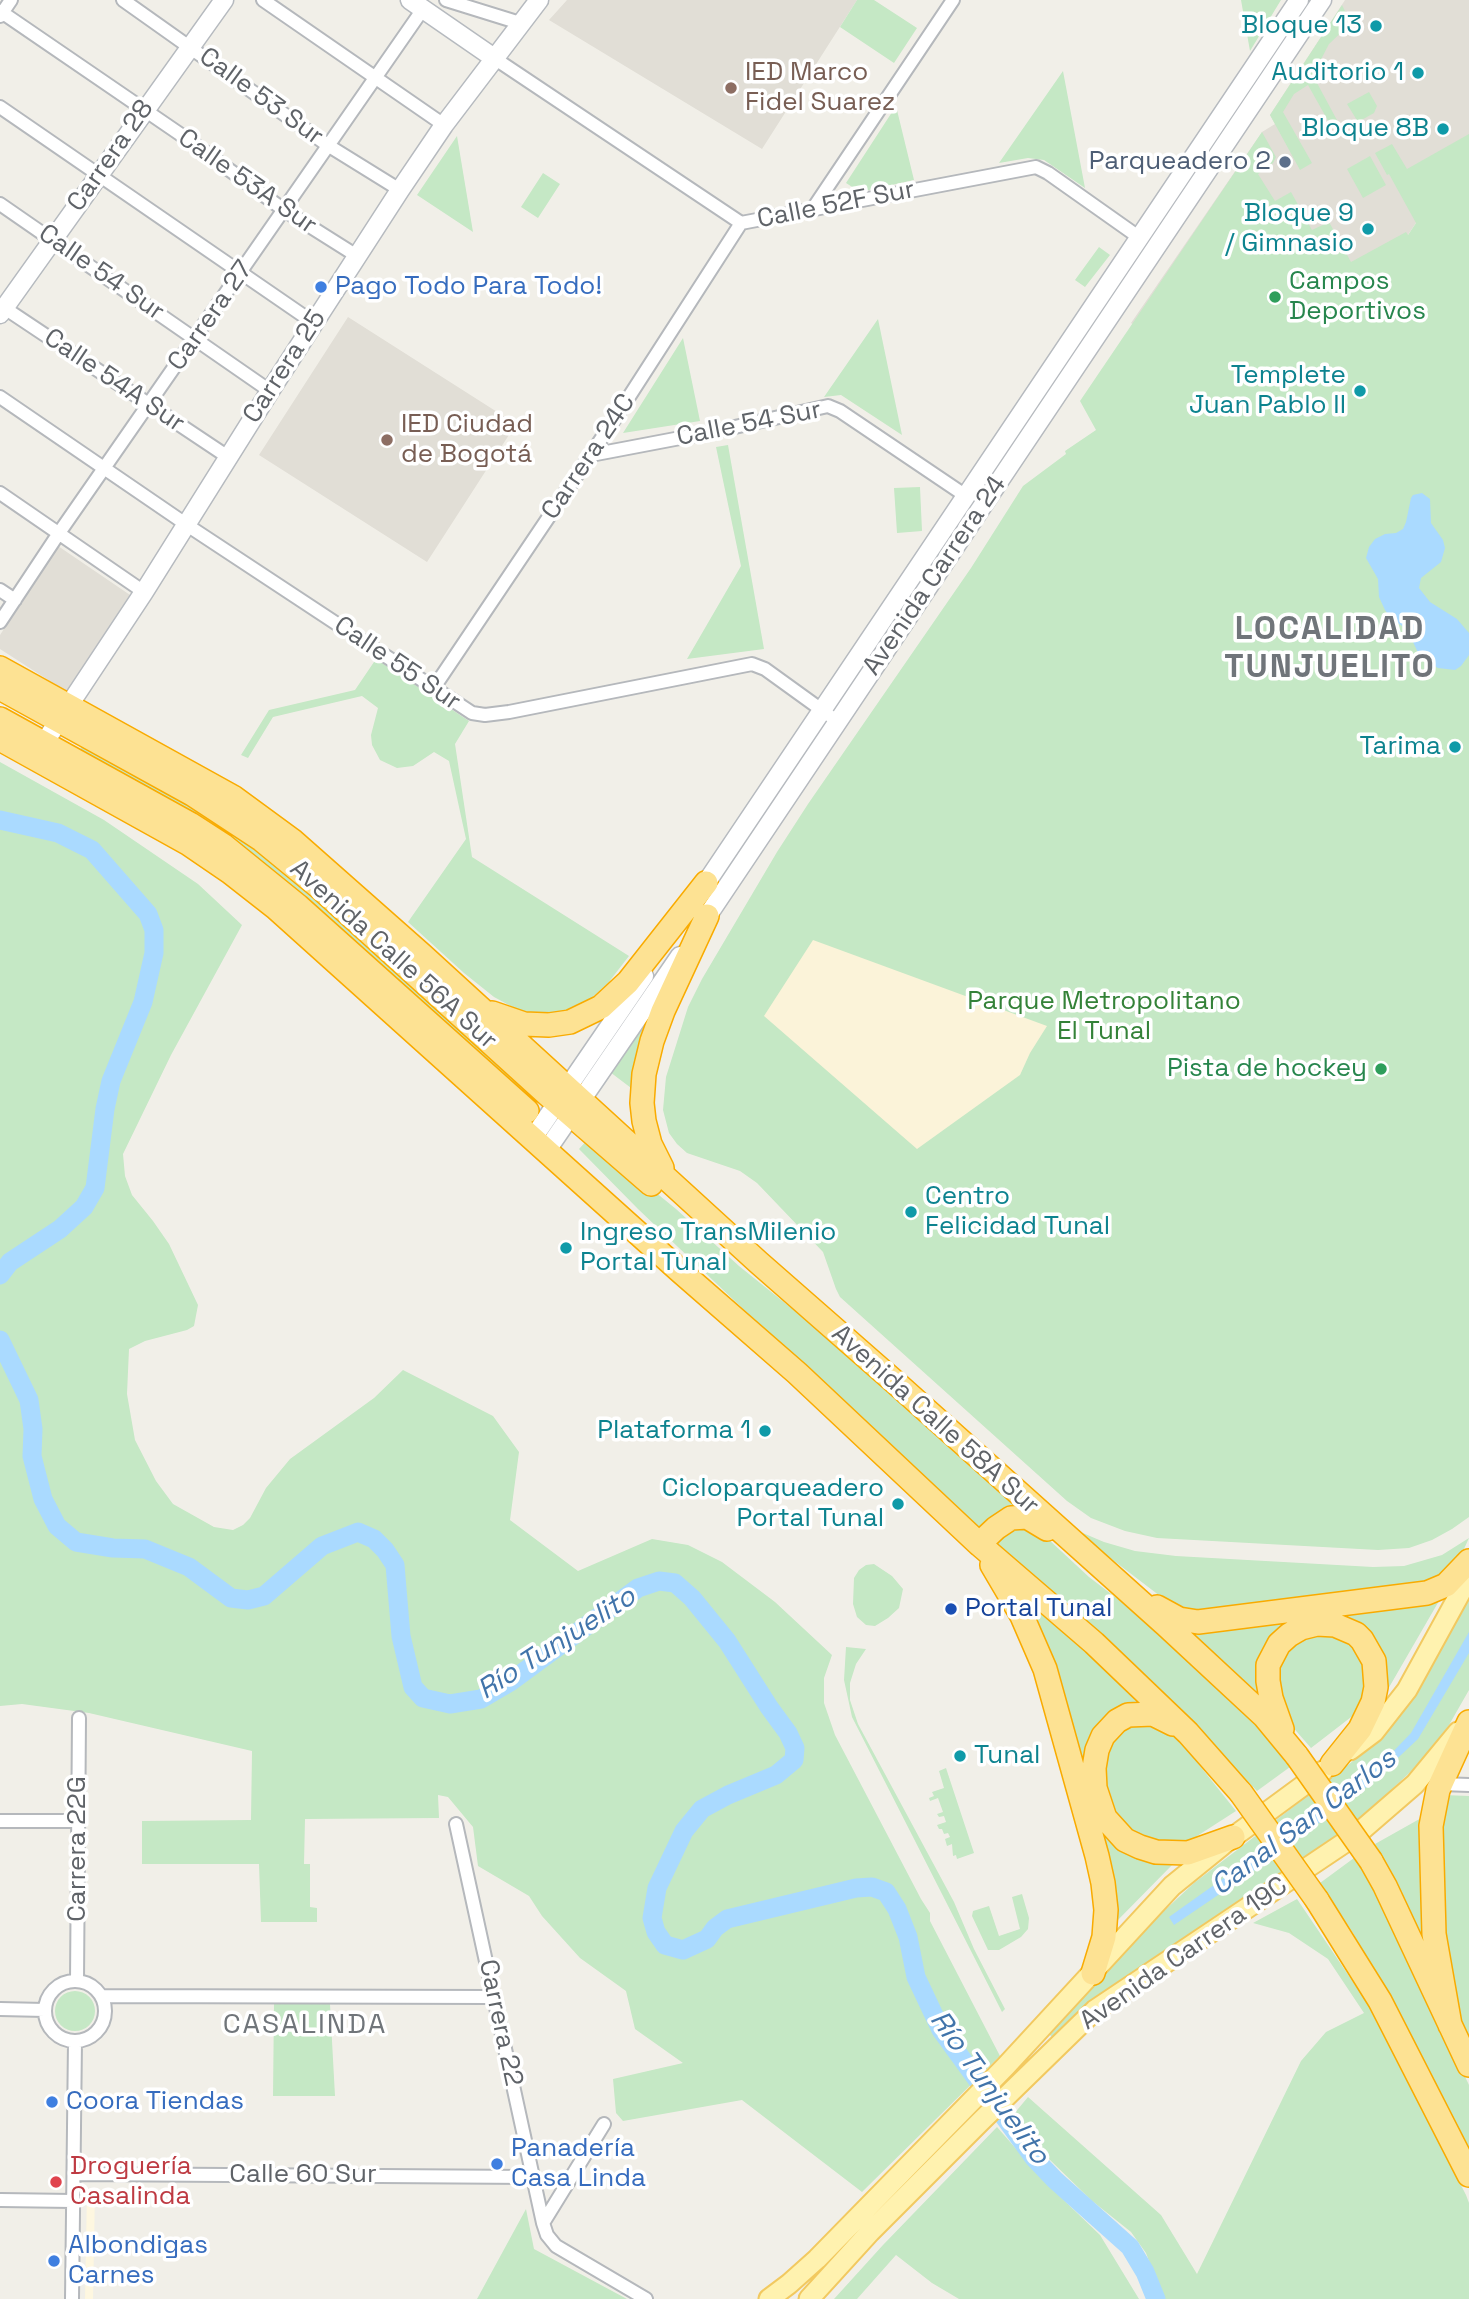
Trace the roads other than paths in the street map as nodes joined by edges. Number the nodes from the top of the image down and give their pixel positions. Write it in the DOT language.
graph roads {
  1 [pos="11,0"];
  2 [pos="123,0"];
  3 [pos="224,0"];
  4 [pos="263,0"];
  5 [pos="448,0"];
  6 [pos="539,0"];
  7 [pos="953,0"];
  8 [pos="1299,0"];
  9 [pos="1322,0"];
  10 [pos="416,5"];
  11 [pos="1,13"];
  12 [pos="520,23"];
  13 [pos="190,46"];
  14 [pos="494,58"];
  15 [pos="376,78"];
  16 [pos="0,107"];
  17 [pos="144,109"];
  18 [pos="444,125"];
  19 [pos="329,146"];
  20 [pos="97,176"];
  21 [pos="400,190"];
  22 [pos="0,204"];
  23 [pos="284,210"];
  24 [pos="812,210"];
  25 [pos="741,223"];
  26 [pos="1140,238"];
  27 [pos="52,240"];
  28 [pos="357,257"];
  29 [pos="241,273"];
  30 [pos="1,309"];
  31 [pos="314,323"];
  32 [pos="195,339"];
  33 [pos="270,391"];
  34 [pos="0,397"];
  35 [pos="149,405"];
  36 [pos="591,454"];
  37 [pos="228,457"];
  38 [pos="104,469"];
  39 [pos="0,493"];
  40 [pos="966,496"];
  41 [pos="186,525"];
  42 [pos="59,533"];
  43 [pos="0,590"];
  44 [pos="144,592"];
  45 [pos="15,600"];
  46 [pos="0,622"];
  47 [pos="0,668"];
  48 [pos="0,688"];
  49 [pos="433,689"];
  50 [pos="822,710"];
  51 [pos="63,713"];
  52 [pos="0,719"];
  53 [pos="837,721"];
  54 [pos="0,738"];
  55 [pos="44,743"];
  56 [pos="207,782"];
  57 [pos="235,820"];
  58 [pos="706,883"];
  59 [pos="707,916"];
  60 [pos="316,943"];
  61 [pos="360,961"];
  62 [pos="472,1000"];
  63 [pos="569,1101"];
  64 [pos="544,1138"];
  65 [pos="674,1185"];
  66 [pos="758,1262"];
  67 [pos="979,1544"];
  68 [pos="1083,1552"];
  69 [pos="1469,1561"];
  70 [pos="1469,1577"];
  71 [pos="1127,1590"];
  72 [pos="1469,1713"];
  73 [pos="79,1718"];
  74 [pos="1469,1722"];
  75 [pos="1188,1733"];
  76 [pos="1292,1749"];
  77 [pos="1332,1764"];
  78 [pos="1441,1784"];
  79 [pos="1469,1785"];
  80 [pos="0,1821"];
  81 [pos="78,1821"];
  82 [pos="456,1824"];
  83 [pos="1233,1837"];
  84 [pos="1093,1973"];
  85 [pos="77,1981"];
  86 [pos="101,1996"];
  87 [pos="494,1997"];
  88 [pos="0,2009"];
  89 [pos="45,2010"];
  90 [pos="1450,2025"];
  91 [pos="75,2041"];
  92 [pos="1469,2065"];
  93 [pos="604,2124"];
  94 [pos="74,2174"];
  95 [pos="1469,2175"];
  96 [pos="533,2176"];
  97 [pos="0,2200"];
  98 [pos="74,2201"];
  99 [pos="543,2223"];
  100 [pos="72,2299"];
  101 [pos="646,2299"];
  102 [pos="769,2299"];
  103 [pos="809,2299"];
  1 -- 11 [label="street"];
  2 -- 13 [label="street, Calle 53 Sur"];
  3 -- 13 [label="main road, Carrera 28"];
  4 -- 15 [label="street"];
  5 -- 12 [label="street"];
  6 -- 12 [label="main road, Carrera 25"];
  7 -- 24 [label="street"];
  8 -- 26 [label="main road, Avenida Carrera 24"];
  9 -- 53 [label="main road, Avenida Carrera 24"];
  10 -- 14 [label="main road, Calle 52F Sur"];
  10 -- 15 [label="street, Carrera 27"];
  11 -- 17 [label="street, Calle 53A Sur"];
  12 -- 14 [label="main road, Carrera 25"];
  13 -- 17 [label="main road, Carrera 28"];
  13 -- 19 [label="street, Calle 53 Sur"];
  14 -- 18 [label="main road, Carrera 25"];
  14 -- 25 [label="street, Calle 52F Sur"];
  15 -- 18 [label="street"];
  15 -- 19 [label="street, Carrera 27"];
  16 -- 20 [label="street"];
  17 -- 20 [label="main road, Carrera 28"];
  17 -- 23 [label="street, Calle 53A Sur"];
  18 -- 21 [label="main road, Carrera 25"];
  19 -- 21 [label="street, Calle 53 Sur"];
  19 -- 23 [label="street, Carrera 27"];
  20 -- 27 [label="main road, Carrera 28"];
  20 -- 29 [label="street"];
  21 -- 28 [label="main road, Carrera 25"];
  22 -- 27 [label="street, Calle 54 Sur"];
  23 -- 28 [label="street, Calle 53A Sur"];
  23 -- 29 [label="street, Carrera 27"];
  24 -- 25 [label="street, Calle 52F Sur"];
  24 -- 26 [label="street, Calle 52F Sur"];
  25 -- 36 [label="street, Carrera 24C"];
  26 -- 40 [label="main road, Avenida Carrera 24"];
  27 -- 30 [label="main road, Carrera 28"];
  27 -- 32 [label="street, Calle 54 Sur"];
  28 -- 31 [label="main road, Carrera 25"];
  29 -- 31 [label="street"];
  29 -- 32 [label="street, Carrera 27"];
  30 -- 35 [label="street, Calle 54A Sur"];
  31 -- 33 [label="main road, Carrera 25"];
  32 -- 33 [label="street, Calle 54 Sur"];
  32 -- 35 [label="street, Carrera 27"];
  33 -- 37 [label="main road, Carrera 25"];
  34 -- 38 [label="street, Calle 55 Sur"];
  35 -- 37 [label="street, Calle 54A Sur"];
  35 -- 38 [label="street, Carrera 27"];
  36 -- 40 [label="street, Calle 54 Sur"];
  36 -- 49 [label="street, Carrera 24C"];
  37 -- 41 [label="main road, Carrera 25"];
  38 -- 41 [label="street, Calle 55 Sur"];
  38 -- 42 [label="street, Carrera 27"];
  39 -- 42 [label="street"];
  40 -- 50 [label="main road, Avenida Carrera 24"];
  41 -- 44 [label="main road, Carrera 25"];
  41 -- 49 [label="street, Calle 55 Sur"];
  42 -- 44 [label="street"];
  42 -- 45 [label="street, Carrera 27"];
  43 -- 45 [label="street"];
  44 -- 51 [label="main road, Carrera 25"];
  45 -- 46 [label="street, Carrera 27"];
  47 -- 51 [label="highway, Avenida Calle 56A Sur"];
  48 -- 51 [label="highway, Avenida Calle 56A Sur"];
  49 -- 50 [label="street, Calle 55 Sur"];
  50 -- 53 [label="street, Calle 55 Sur"];
  50 -- 58 [label="main road, Avenida Carrera 24"];
  51 -- 55 [label="main road, Carrera 25"];
  51 -- 56 [label="highway, Avenida Calle 56A Sur"];
  51 -- 57 [label="highway, Avenida Calle 56A Sur"];
  52 -- 55 [label="highway, Avenida Calle 56A Sur"];
  53 -- 59 [label="main road, Avenida Carrera 24"];
  54 -- 60 [label="highway, Avenida Calle 56A Sur"];
  55 -- 61 [label="highway, Avenida Calle 56A Sur"];
  56 -- 57 [label="highway"];
  56 -- 62 [label="highway, Avenida Calle 56A Sur"];
  57 -- 63 [label="highway, Avenida Calle 56A Sur"];
  58 -- 62 [label="highway"];
  58 -- 63 [label="main road, Avenida Carrera 24"];
  59 -- 63 [label="main road, Avenida Carrera 24"];
  59 -- 65 [label="highway"];
  60 -- 61 [label="highway"];
  60 -- 64 [label="highway, Avenida Calle 56A Sur"];
  61 -- 64 [label="highway, Avenida Calle 56A Sur"];
  62 -- 63 [label="highway, Avenida Calle 56A Sur"];
  63 -- 64 [label="main road, Avenida Carrera 24"];
  63 -- 65 [label="highway, Avenida Calle 58A Sur"];
  63 -- 66 [label="highway, Avenida Calle 56A Sur"];
  64 -- 67 [label="highway"];
  65 -- 66 [label="highway, Avenida Calle 58A Sur"];
  66 -- 68 [label="highway, Avenida Calle 58A Sur"];
  67 -- 68 [label="highway"];
  67 -- 75 [label="highway"];
  67 -- 84 [label="highway"];
  68 -- 71 [label="highway, Avenida Calle 58A Sur"];
  69 -- 71 [label="highway"];
  70 -- 77 [label="main road, Avenida Carrera 19C"];
  71 -- 76 [label="highway, Avenida Calle 58A Sur"];
  72 -- 103 [label="main road, Avenida Carrera 19C"];
  73 -- 81 [label="street, Carrera 22G"];
  74 -- 78 [label="highway"];
  75 -- 83 [label="highway"];
  75 -- 95 [label="highway, bridge"];
  76 -- 77 [label="highway"];
  76 -- 90 [label="highway, bridge"];
  77 -- 83 [label="main road, Avenida Carrera 19C"];
  78 -- 79 [label="street"];
  78 -- 90 [label="highway"];
  80 -- 81 [label="street"];
  81 -- 85 [label="street, Carrera 22G"];
  82 -- 87 [label="street, Carrera 22"];
  83 -- 84 [label="main road, Avenida Carrera 19C"];
  84 -- 102 [label="main road, Avenida Carrera 19C"];
  85 -- 86 [label="street"];
  85 -- 89 [label="street"];
  86 -- 87 [label="street"];
  86 -- 91 [label="street"];
  87 -- 96 [label="street, Carrera 22"];
  88 -- 89 [label="street"];
  89 -- 91 [label="street"];
  90 -- 92 [label="highway"];
  91 -- 94 [label="street"];
  93 -- 99 [label="street"];
  94 -- 96 [label="street, Calle 60 Sur"];
  94 -- 98 [label="street"];
  96 -- 99 [label="street, Carrera 22"];
  97 -- 98 [label="street"];
  98 -- 100 [label="street"];
  99 -- 101 [label="street"];
}
